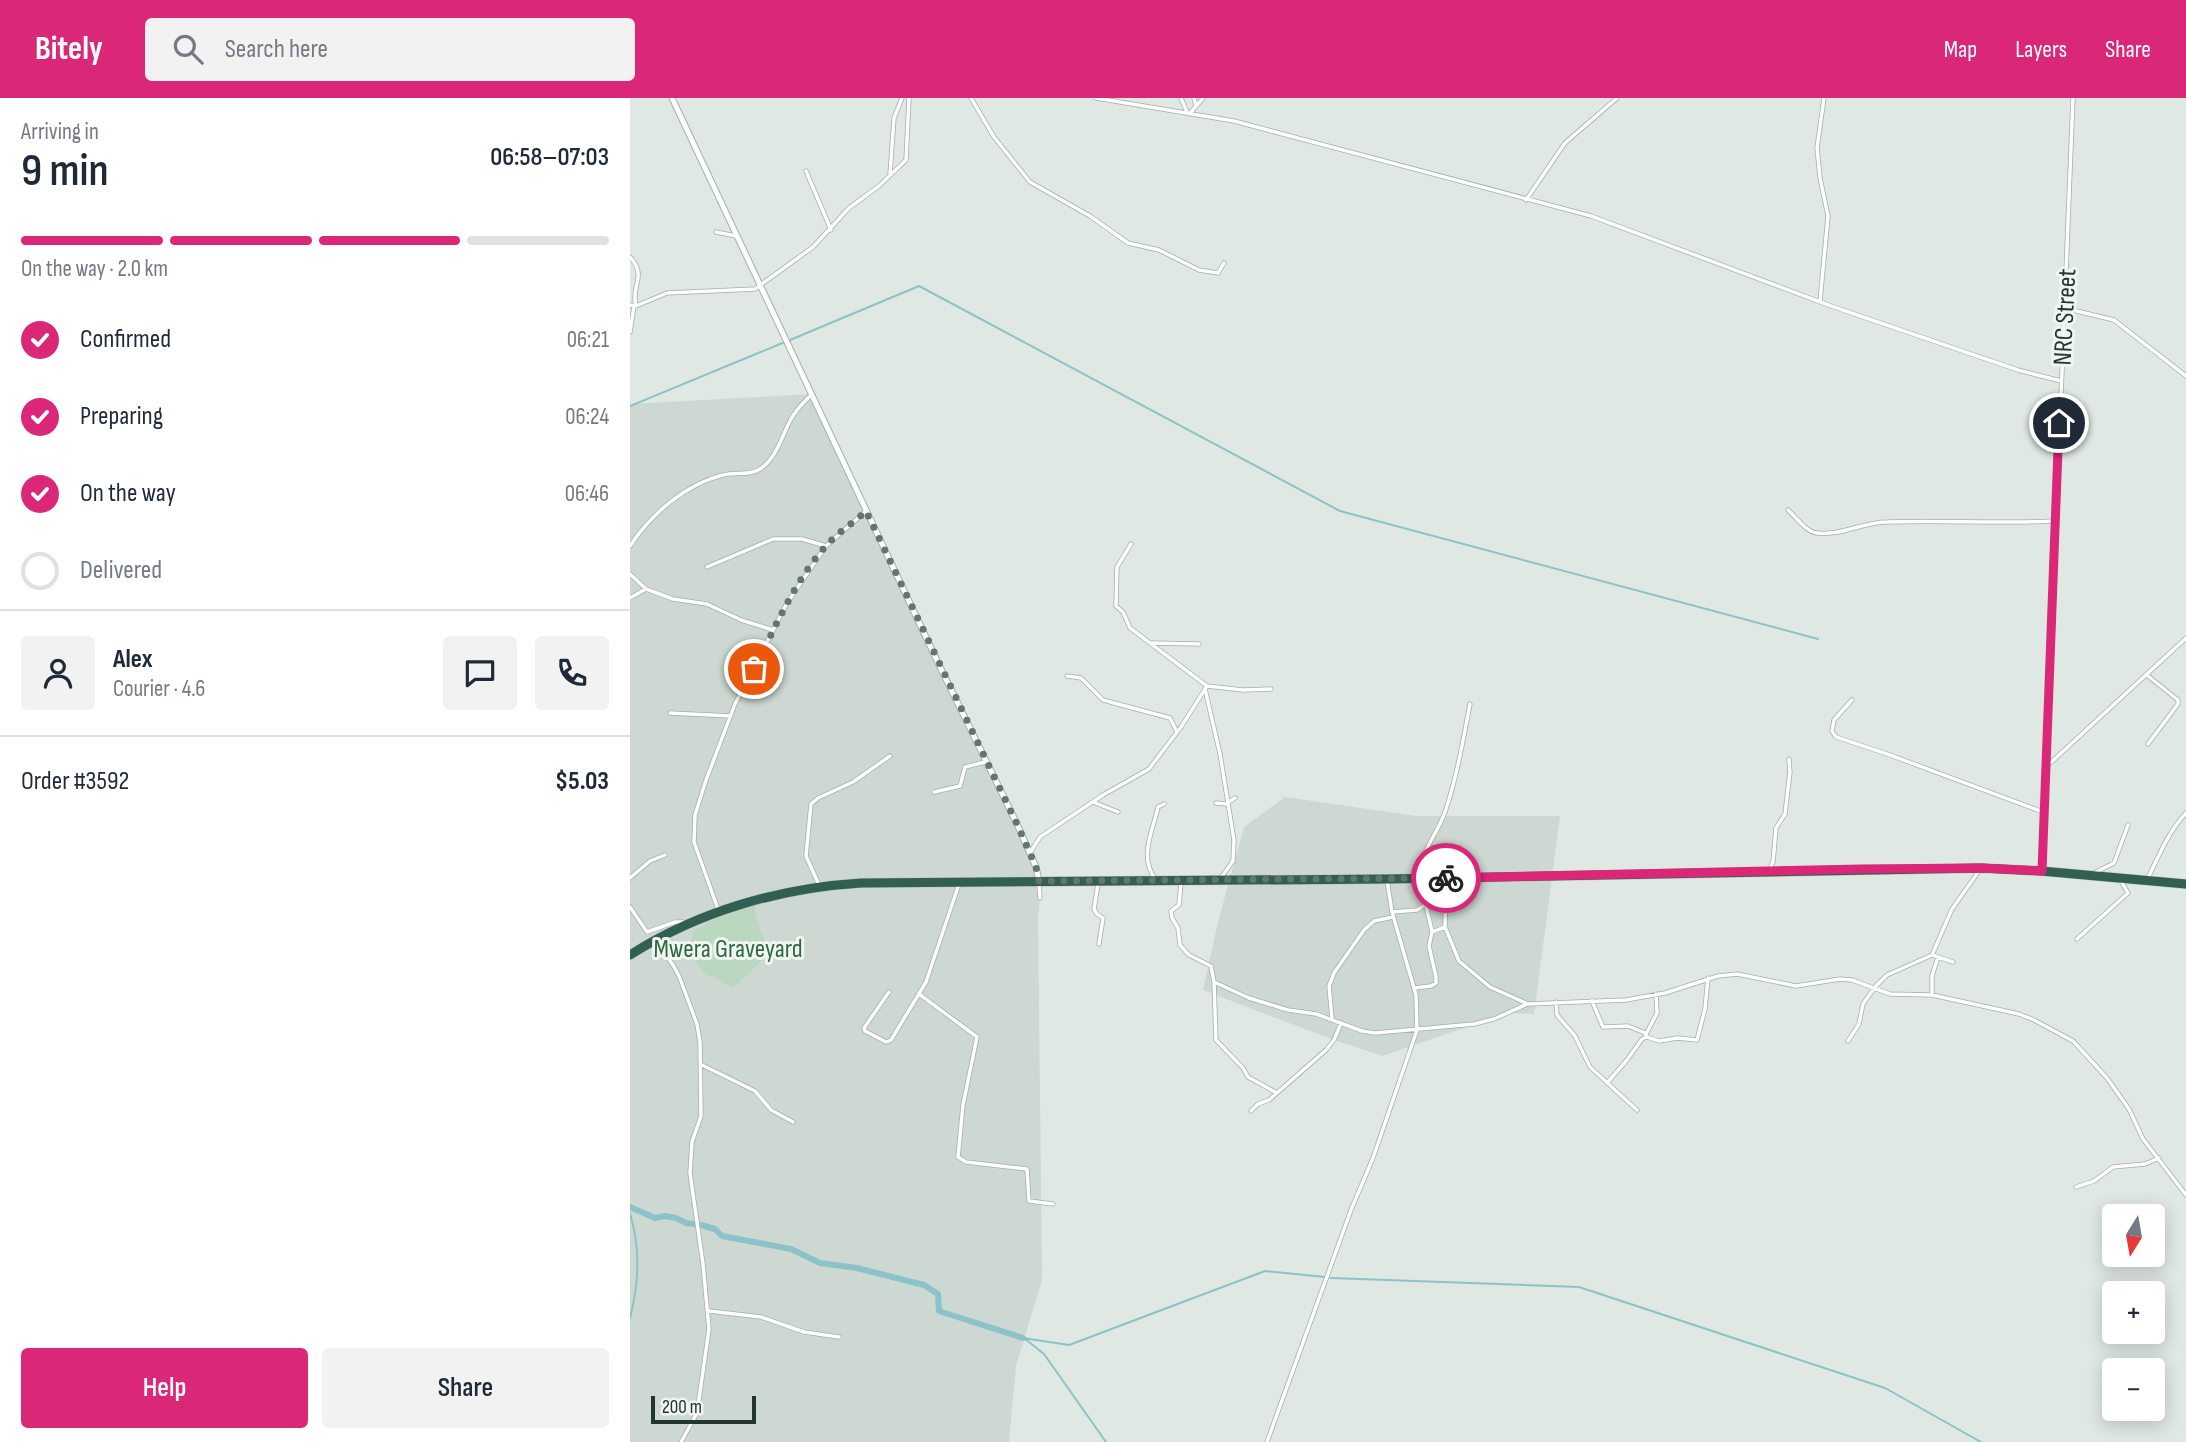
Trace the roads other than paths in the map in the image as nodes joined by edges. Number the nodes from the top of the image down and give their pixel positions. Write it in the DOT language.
graph roads {
  1 [pos="672,98"];
  2 [pos="902,98"];
  3 [pos="909,98"];
  4 [pos="971,98"];
  5 [pos="1096,98"];
  6 [pos="1181,98"];
  7 [pos="1194,98"];
  8 [pos="1203,98"];
  9 [pos="1617,98"];
  10 [pos="1825,98"];
  11 [pos="2073,98"];
  12 [pos="1196,106"];
  13 [pos="1189,113"];
  14 [pos="806,171"];
  15 [pos="889,176"];
  16 [pos="1526,200"];
  17 [pos="831,230"];
  18 [pos="716,232"];
  19 [pos="738,237"];
  20 [pos="630,257"];
  21 [pos="1224,263"];
  22 [pos="760,286"];
  23 [pos="1820,301"];
  24 [pos="634,305"];
  25 [pos="2064,308"];
  26 [pos="630,332"];
  27 [pos="2186,376"];
  28 [pos="2061,381"];
  29 [pos="813,394"];
  30 [pos="1788,510"];
  31 [pos="866,511"];
  32 [pos="2054,521"];
  33 [pos="1131,544"];
  34 [pos="630,546"];
  35 [pos="826,546"];
  36 [pos="707,568"];
  37 [pos="630,574"];
  38 [pos="646,589"];
  39 [pos="630,598"];
  40 [pos="773,630"];
  41 [pos="2186,638"];
  42 [pos="1150,643"];
  43 [pos="1199,644"];
  44 [pos="1067,676"];
  45 [pos="2148,676"];
  46 [pos="1206,687"];
  47 [pos="1271,689"];
  48 [pos="1852,700"];
  49 [pos="1470,704"];
  50 [pos="670,713"];
  51 [pos="731,716"];
  52 [pos="1177,732"];
  53 [pos="2148,744"];
  54 [pos="890,757"];
  55 [pos="1789,759"];
  56 [pos="987,761"];
  57 [pos="2046,767"];
  58 [pos="934,792"];
  59 [pos="1235,798"];
  60 [pos="1093,802"];
  61 [pos="1216,803"];
  62 [pos="1227,803"];
  63 [pos="1164,804"];
  64 [pos="2043,811"];
  65 [pos="1118,812"];
  66 [pos="2186,813"];
  67 [pos="2127,825"];
  68 [pos="1030,853"];
  69 [pos="665,855"];
  70 [pos="1981,868"];
  71 [pos="2042,871"];
  72 [pos="1768,872"];
  73 [pos="2090,875"];
  74 [pos="2119,877"];
  75 [pos="630,878"];
  76 [pos="1446,878"];
  77 [pos="1387,879"];
  78 [pos="2147,880"];
  79 [pos="1039,881"];
  80 [pos="1158,881"];
  81 [pos="1181,881"];
  82 [pos="1218,881"];
  83 [pos="960,882"];
  84 [pos="1098,882"];
  85 [pos="2186,884"];
  86 [pos="820,887"];
  87 [pos="1444,892"];
  88 [pos="1040,898"];
  89 [pos="1426,906"];
  90 [pos="630,907"];
  91 [pos="719,912"];
  92 [pos="1392,915"];
  93 [pos="690,923"];
  94 [pos="1445,927"];
  95 [pos="1432,932"];
  96 [pos="2077,939"];
  97 [pos="655,940"];
  98 [pos="1099,944"];
  99 [pos="630,955"];
  100 [pos="1935,956"];
  101 [pos="1954,961"];
  102 [pos="1708,978"];
  103 [pos="1214,982"];
  104 [pos="1875,987"];
  105 [pos="1414,988"];
  106 [pos="889,992"];
  107 [pos="919,994"];
  108 [pos="1656,994"];
  109 [pos="1931,995"];
  110 [pos="1592,1001"];
  111 [pos="1556,1002"];
  112 [pos="1528,1004"];
  113 [pos="1332,1019"];
  114 [pos="1341,1023"];
  115 [pos="1417,1030"];
  116 [pos="1647,1036"];
  117 [pos="1848,1041"];
  118 [pos="700,1064"];
  119 [pos="1606,1083"];
  120 [pos="1276,1093"];
  121 [pos="1637,1110"];
  122 [pos="1251,1111"];
  123 [pos="793,1122"];
  124 [pos="2159,1158"];
  125 [pos="2076,1187"];
  126 [pos="2186,1195"];
  127 [pos="1053,1204"];
  128 [pos="709,1311"];
  129 [pos="839,1337"];
  130 [pos="681,1442"];
  131 [pos="1267,1442"];
  1 -- 19 [label="street"];
  2 -- 15 [label="street"];
  3 -- 15 [label="street"];
  4 -- 21 [label="street"];
  5 -- 13 [label="street"];
  6 -- 13 [label="street"];
  7 -- 12 [label="street"];
  8 -- 12 [label="street"];
  9 -- 16 [label="street"];
  10 -- 23 [label="street"];
  11 -- 25 [label="street, NRC Street"];
  12 -- 13 [label="street"];
  13 -- 16 [label="street"];
  14 -- 17 [label="street"];
  15 -- 17 [label="street"];
  16 -- 23 [label="street"];
  17 -- 22 [label="street"];
  18 -- 19 [label="street"];
  19 -- 22 [label="street"];
  20 -- 24 [label="street"];
  22 -- 24 [label="street"];
  22 -- 29 [label="street"];
  23 -- 28 [label="street"];
  24 -- 26 [label="street"];
  25 -- 27 [label="street"];
  25 -- 28 [label="street, NRC Street"];
  28 -- 32 [label="street, NRC Street"];
  29 -- 31 [label="street"];
  29 -- 34 [label="street"];
  30 -- 32 [label="street"];
  31 -- 35 [label="street"];
  31 -- 56 [label="street"];
  32 -- 57 [label="street, NRC Street"];
  33 -- 42 [label="street"];
  35 -- 36 [label="street"];
  35 -- 40 [label="street"];
  37 -- 38 [label="street"];
  38 -- 39 [label="street"];
  38 -- 40 [label="street"];
  40 -- 51 [label="street"];
  41 -- 45 [label="street"];
  42 -- 43 [label="street"];
  42 -- 46 [label="street"];
  44 -- 52 [label="street"];
  45 -- 53 [label="street"];
  45 -- 57 [label="street"];
  46 -- 47 [label="street"];
  46 -- 52 [label="street"];
  46 -- 62 [label="street"];
  48 -- 64 [label="street"];
  49 -- 76 [label="street"];
  50 -- 51 [label="street"];
  51 -- 91 [label="street"];
  52 -- 60 [label="street"];
  54 -- 86 [label="street"];
  55 -- 72 [label="street"];
  56 -- 58 [label="street"];
  56 -- 68 [label="street"];
  57 -- 64 [label="street, NRC Street"];
  59 -- 62 [label="street"];
  60 -- 65 [label="street"];
  60 -- 68 [label="street"];
  61 -- 62 [label="street"];
  62 -- 82 [label="street"];
  63 -- 80 [label="street"];
  64 -- 71 [label="street, NRC Street"];
  66 -- 78 [label="street"];
  67 -- 73 [label="street"];
  68 -- 79 [label="street"];
  69 -- 75 [label="street"];
  70 -- 71 [label="highway"];
  70 -- 72 [label="highway"];
  70 -- 100 [label="street"];
  71 -- 73 [label="highway"];
  72 -- 76 [label="highway"];
  73 -- 74 [label="highway"];
  74 -- 78 [label="highway"];
  74 -- 96 [label="street"];
  76 -- 77 [label="highway"];
  76 -- 87 [label="street"];
  77 -- 82 [label="highway"];
  77 -- 92 [label="street"];
  78 -- 85 [label="highway"];
  79 -- 83 [label="highway"];
  79 -- 84 [label="highway"];
  79 -- 88 [label="street"];
  80 -- 81 [label="highway"];
  80 -- 84 [label="highway"];
  81 -- 82 [label="highway"];
  81 -- 103 [label="street"];
  83 -- 86 [label="highway"];
  83 -- 107 [label="street"];
  84 -- 98 [label="street"];
  86 -- 91 [label="highway"];
  87 -- 89 [label="street"];
  87 -- 94 [label="street"];
  89 -- 92 [label="street"];
  89 -- 95 [label="street"];
  90 -- 93 [label="street"];
  91 -- 93 [label="highway"];
  92 -- 105 [label="street"];
  92 -- 113 [label="street"];
  93 -- 97 [label="highway"];
  94 -- 95 [label="street"];
  94 -- 112 [label="street"];
  95 -- 105 [label="street"];
  97 -- 99 [label="highway"];
  97 -- 118 [label="street"];
  100 -- 101 [label="street"];
  100 -- 104 [label="street"];
  100 -- 109 [label="street"];
  102 -- 104 [label="street"];
  102 -- 108 [label="street"];
  102 -- 116 [label="street"];
  103 -- 113 [label="street"];
  103 -- 120 [label="street"];
  104 -- 109 [label="street"];
  104 -- 117 [label="street"];
  105 -- 115 [label="street"];
  106 -- 107 [label="street"];
  107 -- 127 [label="street"];
  108 -- 110 [label="street"];
  108 -- 116 [label="street"];
  109 -- 124 [label="street"];
  110 -- 111 [label="street"];
  110 -- 116 [label="street"];
  111 -- 112 [label="street"];
  111 -- 119 [label="street"];
  112 -- 115 [label="street"];
  113 -- 114 [label="street"];
  114 -- 115 [label="street"];
  114 -- 120 [label="street"];
  115 -- 131 [label="street"];
  116 -- 119 [label="street"];
  118 -- 123 [label="street"];
  118 -- 128 [label="street"];
  119 -- 121 [label="street"];
  120 -- 122 [label="street"];
  124 -- 125 [label="street"];
  124 -- 126 [label="street"];
  128 -- 129 [label="street"];
  128 -- 130 [label="street"];
}
